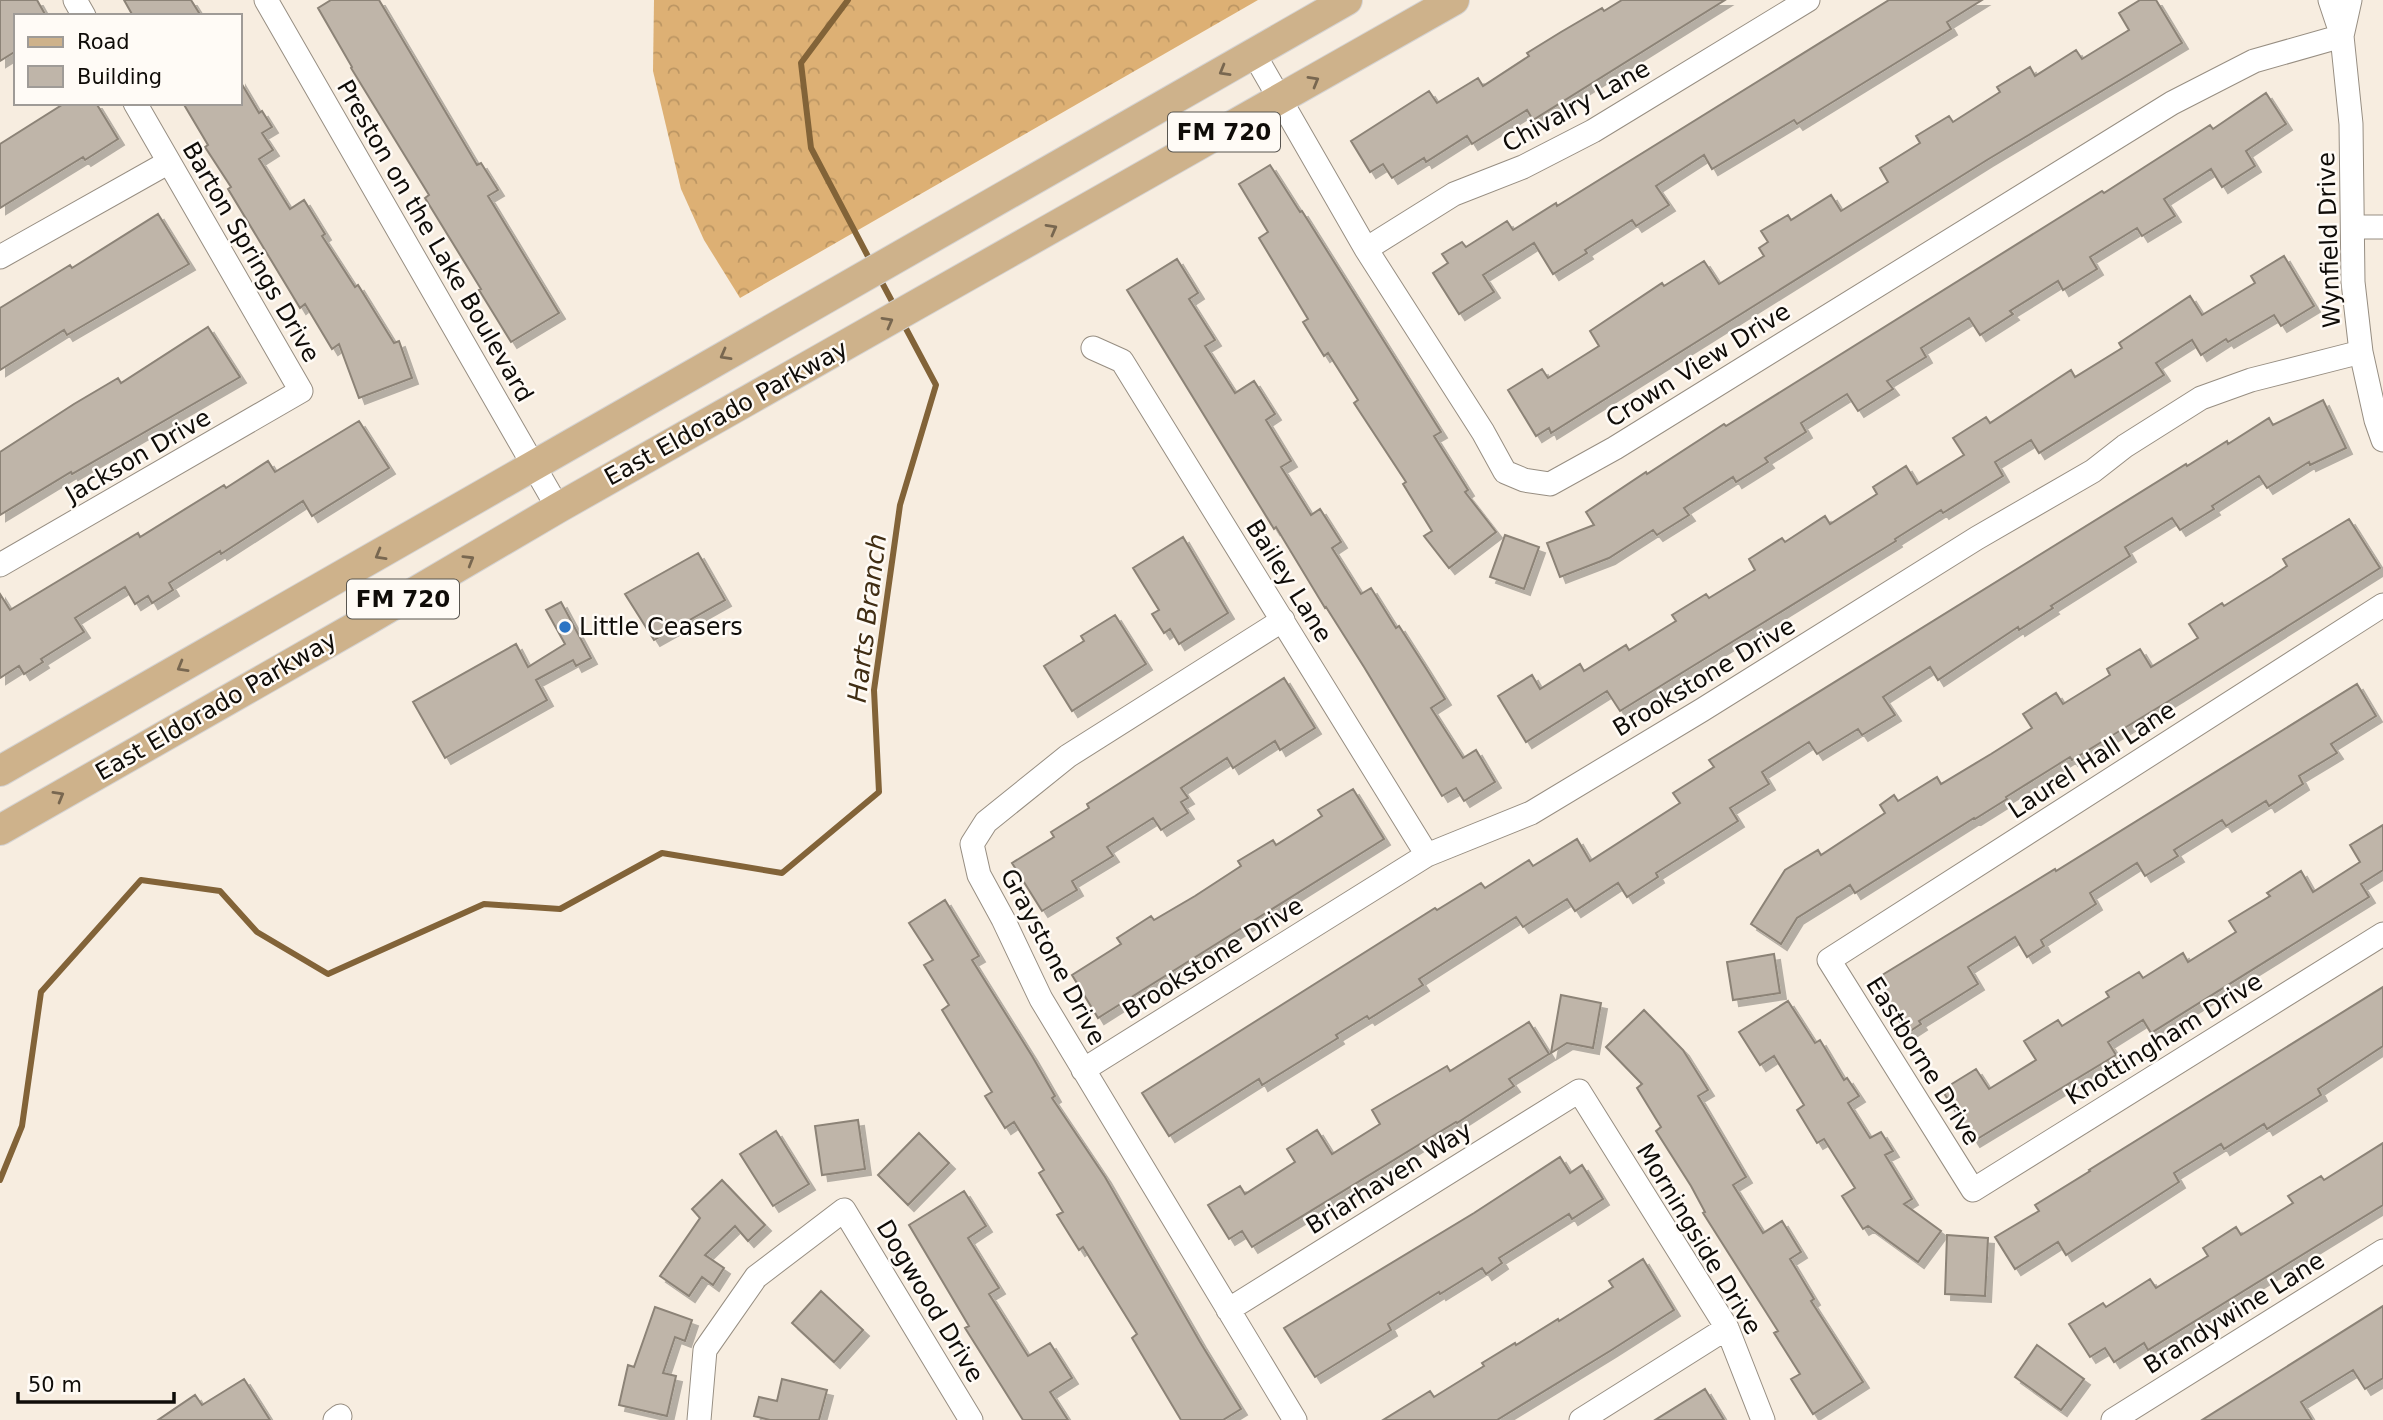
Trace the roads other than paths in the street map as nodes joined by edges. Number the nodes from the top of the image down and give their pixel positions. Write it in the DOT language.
graph roads {
  1 [pos="266,0"];
  2 [pos="1347,0"];
  3 [pos="1454,0"];
  4 [pos="1808,0"];
  5 [pos="2330,0"];
  6 [pos="2350,0"];
  7 [pos="2342,36"];
  8 [pos="1254,54"];
  9 [pos="1282,100"];
  10 [pos="136,105"];
  11 [pos="169,162"];
  12 [pos="2353,227"];
  13 [pos="2383,227"];
  14 [pos="1366,249"];
  15 [pos="0,257"];
  16 [pos="1093,348"];
  17 [pos="2361,352"];
  18 [pos="301,391"];
  19 [pos="2383,440"];
  20 [pos="534,467"];
  21 [pos="558,508"];
  22 [pos="0,565"];
  23 [pos="2383,605"];
  24 [pos="1283,620"];
  25 [pos="0,771"];
  26 [pos="0,830"];
  27 [pos="1427,855"];
  28 [pos="2383,934"];
  29 [pos="1829,960"];
  30 [pos="1083,1070"];
  31 [pos="1579,1091"];
  32 [pos="1973,1190"];
  33 [pos="2383,1251"];
  34 [pos="1228,1310"];
  35 [pos="1727,1328"];
  36 [pos="699,1420"];
  37 [pos="971,1420"];
  38 [pos="1295,1420"];
  39 [pos="1581,1420"];
  40 [pos="1763,1420"];
  41 [pos="2113,1420"];
  1 -- 20 [label="street, Preston on the Lake Boulevard"];
  2 -- 8 [label="main road, East Eldorado Parkway / FM 720"];
  9 -- 3 [label="main road, East Eldorado Parkway / FM 720, one-way"];
  4 -- 14 [label="street, Chivalry Lane"];
  5 -- 7 [label="street, Wynfield Drive"];
  6 -- 7 [label="street, Wynfield Drive"];
  7 -- 12 [label="street, Wynfield Drive"];
  7 -- 14 [label="street, Crown View Drive"];
  8 -- 9 [label="street, Crown View Drive"];
  8 -- 20 [label="main road, East Eldorado Parkway / FM 720, one-way"];
  9 -- 14 [label="street, Crown View Drive"];
  21 -- 9 [label="main road, East Eldorado Parkway / FM 720, one-way"];
  10 -- 11 [label="street, Barton Springs Drive"];
  11 -- 15 [label="street"];
  11 -- 18 [label="street, Barton Springs Drive"];
  12 -- 13 [label="street"];
  12 -- 17 [label="street, Wynfield Drive"];
  16 -- 24 [label="street, Bailey Lane"];
  17 -- 19 [label="street, Wynfield Drive"];
  17 -- 27 [label="street, Brookstone Drive"];
  18 -- 22 [label="street, Jackson Drive"];
  20 -- 21 [label="street, Preston on the Lake Boulevard"];
  20 -- 25 [label="main road, East Eldorado Parkway / FM 720, one-way"];
  26 -- 21 [label="main road, East Eldorado Parkway / FM 720, one-way"];
  23 -- 29 [label="street, Laurel Hall Lane"];
  24 -- 27 [label="street, Bailey Lane"];
  24 -- 30 [label="street, Graystone Drive"];
  27 -- 30 [label="street, Brookstone Drive"];
  28 -- 32 [label="street, Knottingham Drive"];
  29 -- 32 [label="street, Eastborne Drive"];
  30 -- 34 [label="street, Graystone Drive"];
  31 -- 34 [label="street, Briarhaven Way"];
  31 -- 35 [label="street, Morningside Drive"];
  33 -- 41 [label="street, Brandywine Lane"];
  34 -- 38 [label="street, Graystone Drive"];
  35 -- 39 [label="street"];
  35 -- 40 [label="street, Morningside Drive"];
  36 -- 37 [label="street, Dogwood Drive"];
}
